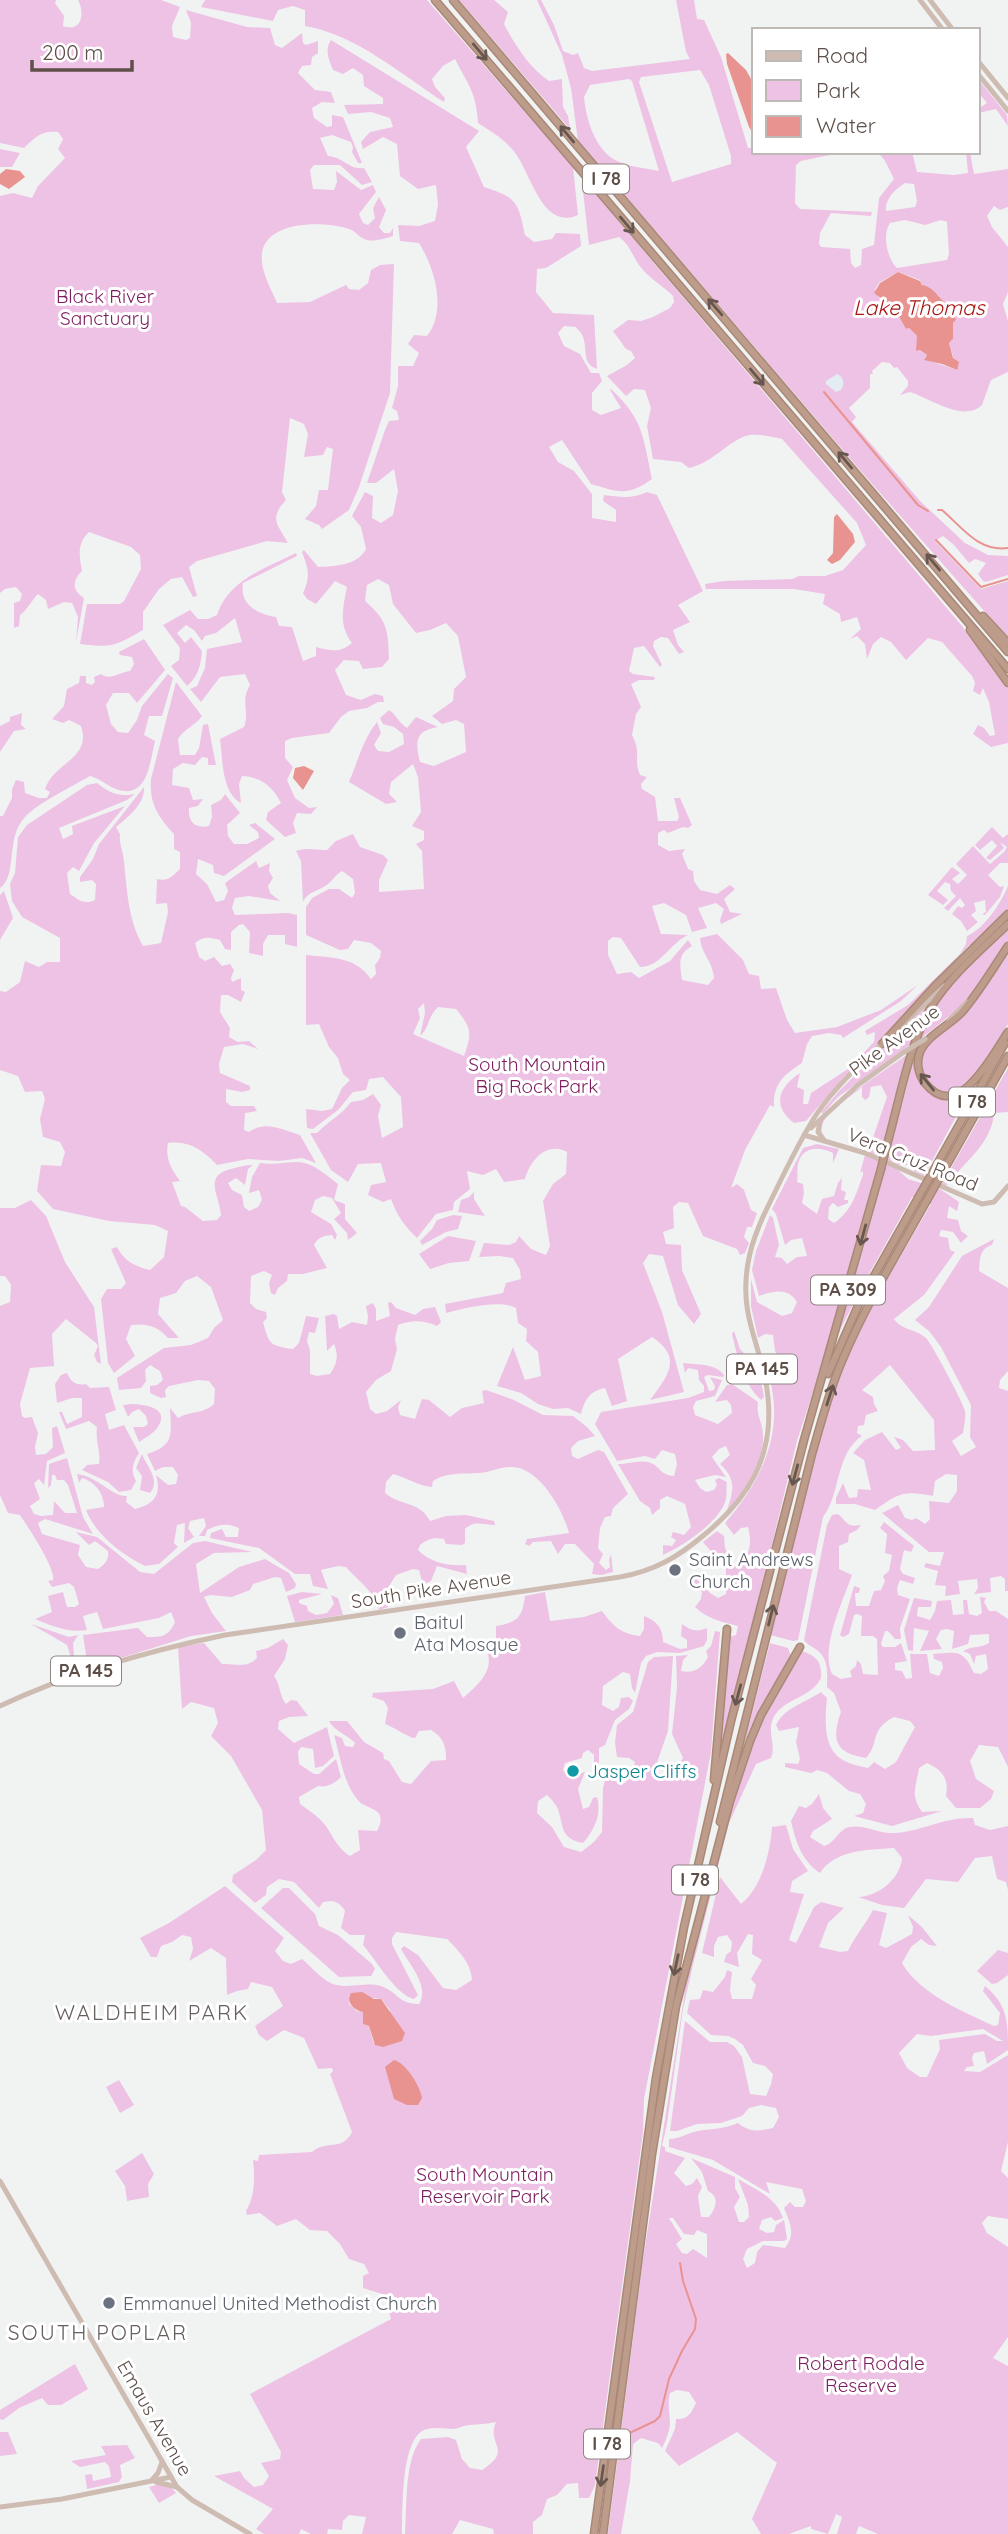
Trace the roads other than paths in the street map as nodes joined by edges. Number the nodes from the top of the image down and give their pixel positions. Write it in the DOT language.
graph roads {
  1 [pos="435,0"];
  2 [pos="453,0"];
  3 [pos="920,0"];
  4 [pos="929,0"];
  5 [pos="941,28"];
  6 [pos="951,28"];
  7 [pos="980,63"];
  8 [pos="980,76"];
  9 [pos="1008,98"];
  10 [pos="1008,111"];
  11 [pos="926,573"];
  12 [pos="954,587"];
  13 [pos="1008,643"];
  14 [pos="1008,652"];
  15 [pos="1008,669"];
  16 [pos="1008,683"];
  17 [pos="1008,914"];
  18 [pos="1008,923"];
  19 [pos="1008,946"];
  20 [pos="995,964"];
  21 [pos="953,977"];
  22 [pos="1008,1031"];
  23 [pos="1008,1038"];
  24 [pos="882,1044"];
  25 [pos="1008,1056"];
  26 [pos="821,1118"];
  27 [pos="804,1135"];
  28 [pos="827,1142"];
  29 [pos="1008,1186"];
  30 [pos="814,1410"];
  31 [pos="655,1568"];
  32 [pos="727,1629"];
  33 [pos="800,1647"];
  34 [pos="0,1706"];
  35 [pos="684,1927"];
  36 [pos="692,1943"];
  37 [pos="0,2181"];
  38 [pos="162,2462"];
  39 [pos="171,2477"];
  40 [pos="149,2482"];
  41 [pos="177,2487"];
  42 [pos="0,2507"];
  43 [pos="595,2532"];
  44 [pos="250,2534"];
  45 [pos="603,2534"];
  1 -- 11 [label="highway, I 78, one-way"];
  12 -- 2 [label="highway, I 78, one-way"];
  3 -- 5 [label="main road"];
  4 -- 6 [label="main road"];
  7 -- 9 [label="main road"];
  8 -- 10 [label="main road"];
  11 -- 15 [label="highway, I 78"];
  11 -- 16 [label="highway"];
  12 -- 13 [label="highway"];
  12 -- 14 [label="highway, I 78"];
  17 -- 24 [label="highway"];
  18 -- 21 [label="highway, PA 309"];
  19 -- 20 [label="highway, PA 145"];
  22 -- 20 [label="highway, one-way"];
  20 -- 26 [label="main road, Pike Avenue / PA 145, bridge"];
  21 -- 24 [label="main road, PA 145"];
  21 -- 30 [label="highway, PA 309, one-way, bridge"];
  23 -- 30 [label="highway, I 78, bridge"];
  24 -- 27 [label="main road, Pike Avenue / PA 145"];
  36 -- 25 [label="highway, I 78, one-way, bridge"];
  26 -- 27 [label="main road, Pike Avenue / PA 145"];
  26 -- 28 [label="main road"];
  27 -- 28 [label="main road, Vera Cruz Road"];
  27 -- 31 [label="main road, Pike Avenue / PA 145"];
  28 -- 29 [label="main road, Vera Cruz Road"];
  30 -- 35 [label="highway, I 78, one-way"];
  31 -- 34 [label="main road, South Pike Avenue / PA 145"];
  32 -- 35 [label="highway"];
  33 -- 36 [label="highway"];
  35 -- 43 [label="highway, I 78, one-way"];
  36 -- 45 [label="highway, I 78"];
  37 -- 38 [label="main road, Emaus Avenue"];
  38 -- 39 [label="main road, Emaus Avenue"];
  38 -- 40 [label="main road"];
  39 -- 40 [label="main road"];
  39 -- 41 [label="main road, Emaus Avenue"];
  40 -- 41 [label="main road"];
  40 -- 42 [label="main road"];
  41 -- 44 [label="main road, Emaus Avenue"];
}
